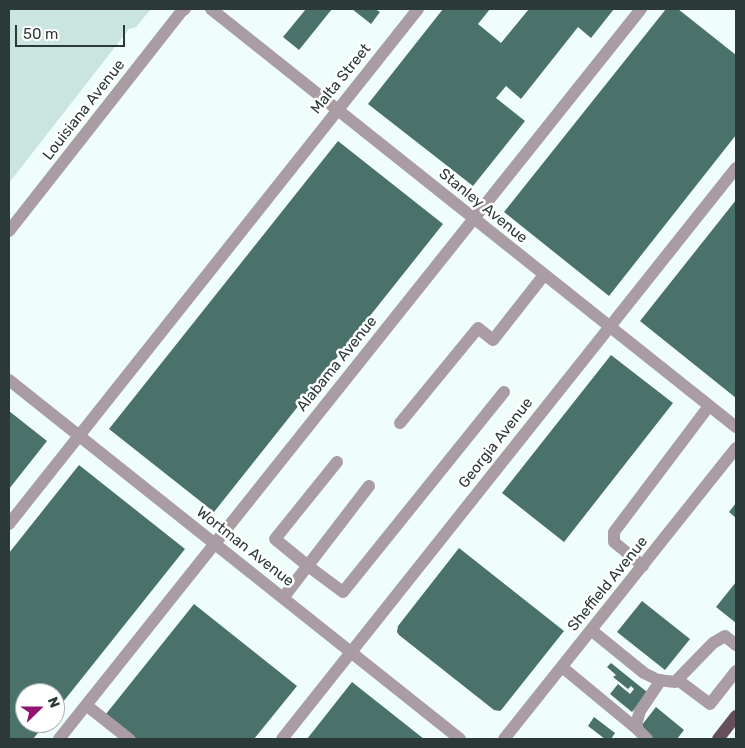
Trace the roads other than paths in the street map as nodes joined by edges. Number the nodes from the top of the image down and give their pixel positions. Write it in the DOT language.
graph roads {
  1 [pos="185,9"];
  2 [pos="211,9"];
  3 [pos="418,9"];
  4 [pos="641,9"];
  5 [pos="337,110"];
  6 [pos="736,168"];
  7 [pos="474,219"];
  8 [pos="9,231"];
  9 [pos="544,275"];
  10 [pos="609,327"];
  11 [pos="9,380"];
  12 [pos="504,392"];
  13 [pos="709,406"];
  14 [pos="400,423"];
  15 [pos="736,427"];
  16 [pos="79,436"];
  17 [pos="736,448"];
  18 [pos="337,462"];
  19 [pos="369,486"];
  20 [pos="9,524"];
  21 [pos="215,544"];
  22 [pos="308,566"];
  23 [pos="643,566"];
  24 [pos="283,598"];
  25 [pos="591,630"];
  26 [pos="736,645"];
  27 [pos="351,652"];
  28 [pos="562,667"];
  29 [pos="736,670"];
  30 [pos="660,680"];
  31 [pos="678,680"];
  32 [pos="86,705"];
  33 [pos="736,716"];
  34 [pos="636,728"];
  35 [pos="66,737"];
  36 [pos="129,739"];
  37 [pos="282,739"];
  38 [pos="460,739"];
  39 [pos="504,739"];
  40 [pos="646,739"];
  41 [pos="718,739"];
  1 -- 8 [label="street, Louisiana Avenue"];
  2 -- 5 [label="street, Stanley Avenue"];
  3 -- 5 [label="street, Malta Street"];
  4 -- 7 [label="street, Alabama Avenue"];
  5 -- 7 [label="street, Stanley Avenue"];
  5 -- 16 [label="street, Malta Street"];
  6 -- 10 [label="street, Georgia Avenue"];
  7 -- 9 [label="street, Stanley Avenue"];
  7 -- 21 [label="street, Alabama Avenue"];
  9 -- 10 [label="street, Stanley Avenue"];
  9 -- 14 [label="street"];
  10 -- 13 [label="street, Stanley Avenue"];
  10 -- 27 [label="street, Georgia Avenue"];
  11 -- 16 [label="street, Wortman Avenue"];
  12 -- 22 [label="street"];
  13 -- 15 [label="street, Stanley Avenue"];
  13 -- 23 [label="street"];
  16 -- 20 [label="street"];
  16 -- 21 [label="street, Wortman Avenue"];
  17 -- 23 [label="street, Sheffield Avenue"];
  18 -- 22 [label="street"];
  19 -- 22 [label="street"];
  21 -- 24 [label="street, Wortman Avenue"];
  21 -- 32 [label="street, Alabama Avenue"];
  22 -- 24 [label="street"];
  23 -- 25 [label="street, Sheffield Avenue"];
  24 -- 27 [label="street, Wortman Avenue"];
  25 -- 28 [label="street, Sheffield Avenue"];
  25 -- 30 [label="street"];
  26 -- 31 [label="street"];
  27 -- 37 [label="street, Georgia Avenue"];
  27 -- 38 [label="street, Wortman Avenue"];
  28 -- 34 [label="street"];
  28 -- 39 [label="street, Sheffield Avenue"];
  29 -- 31 [label="street"];
  30 -- 31 [label="street"];
  30 -- 34 [label="street"];
  32 -- 35 [label="street, Alabama Avenue"];
  32 -- 36 [label="street"];
  33 -- 41 [label="main road"];
  34 -- 40 [label="street"];
}
